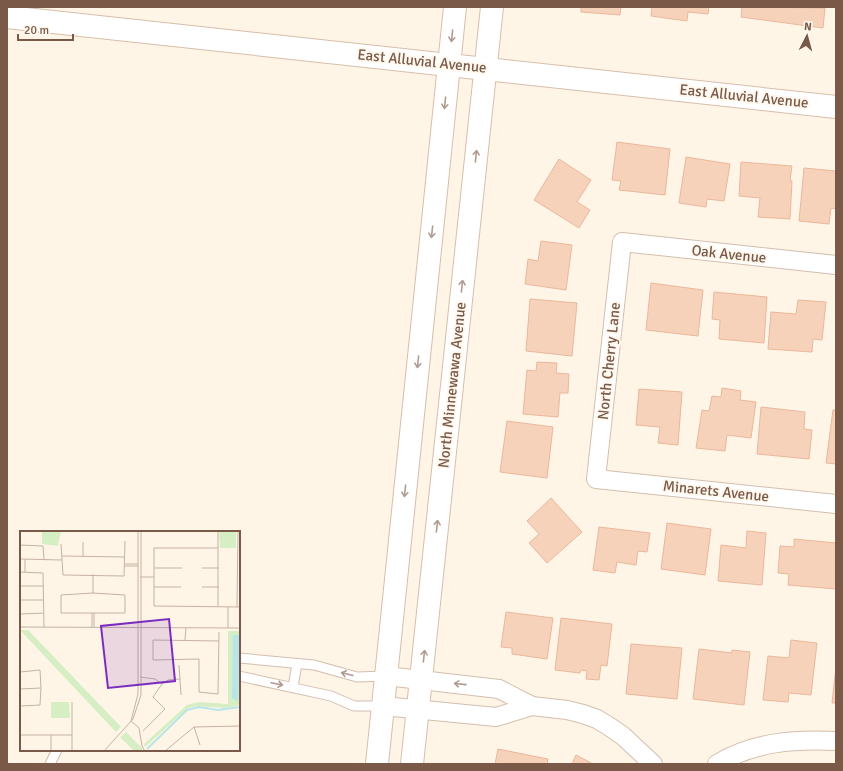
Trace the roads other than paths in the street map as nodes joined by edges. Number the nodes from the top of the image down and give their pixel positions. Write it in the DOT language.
graph roads {
  1 [pos="455,7"];
  2 [pos="492,7"];
  3 [pos="7,17"];
  4 [pos="449,64"];
  5 [pos="485,68"];
  6 [pos="836,106"];
  7 [pos="622,242"];
  8 [pos="836,265"];
  9 [pos="596,479"];
  10 [pos="836,504"];
  11 [pos="240,658"];
  12 [pos="297,664"];
  13 [pos="240,676"];
  14 [pos="386,676"];
  15 [pos="421,680"];
  16 [pos="293,687"];
  17 [pos="383,706"];
  18 [pos="532,706"];
  19 [pos="418,709"];
  20 [pos="836,741"];
  21 [pos="56,751"];
  22 [pos="50,764"];
  23 [pos="377,764"];
  24 [pos="412,764"];
  25 [pos="653,764"];
  26 [pos="717,764"];
  1 -- 4 [label="main road, one-way"];
  2 -- 5 [label="main road, North Minnewawa Avenue"];
  3 -- 4 [label="main road, East Alluvial Avenue"];
  4 -- 5 [label="main road, East Alluvial Avenue"];
  4 -- 14 [label="main road, one-way"];
  5 -- 6 [label="main road, East Alluvial Avenue"];
  15 -- 5 [label="main road, North Minnewawa Avenue, one-way"];
  7 -- 8 [label="street, Oak Avenue"];
  7 -- 9 [label="street, North Cherry Lane"];
  9 -- 10 [label="street, Minarets Avenue"];
  11 -- 12 [label="lane"];
  14 -- 12 [label="lane, one-way"];
  12 -- 16 [label="lane"];
  13 -- 16 [label="lane, one-way"];
  14 -- 15 [label="street"];
  14 -- 17 [label="main road"];
  18 -- 15 [label="street, one-way"];
  15 -- 19 [label="main road, North Minnewawa Avenue"];
  16 -- 17 [label="lane"];
  17 -- 19 [label="street"];
  17 -- 23 [label="main road"];
  18 -- 19 [label="street"];
  18 -- 25 [label="street"];
  19 -- 24 [label="main road, North Minnewawa Avenue"];
  20 -- 26 [label="street"];
  21 -- 22 [label="lane"];
}
